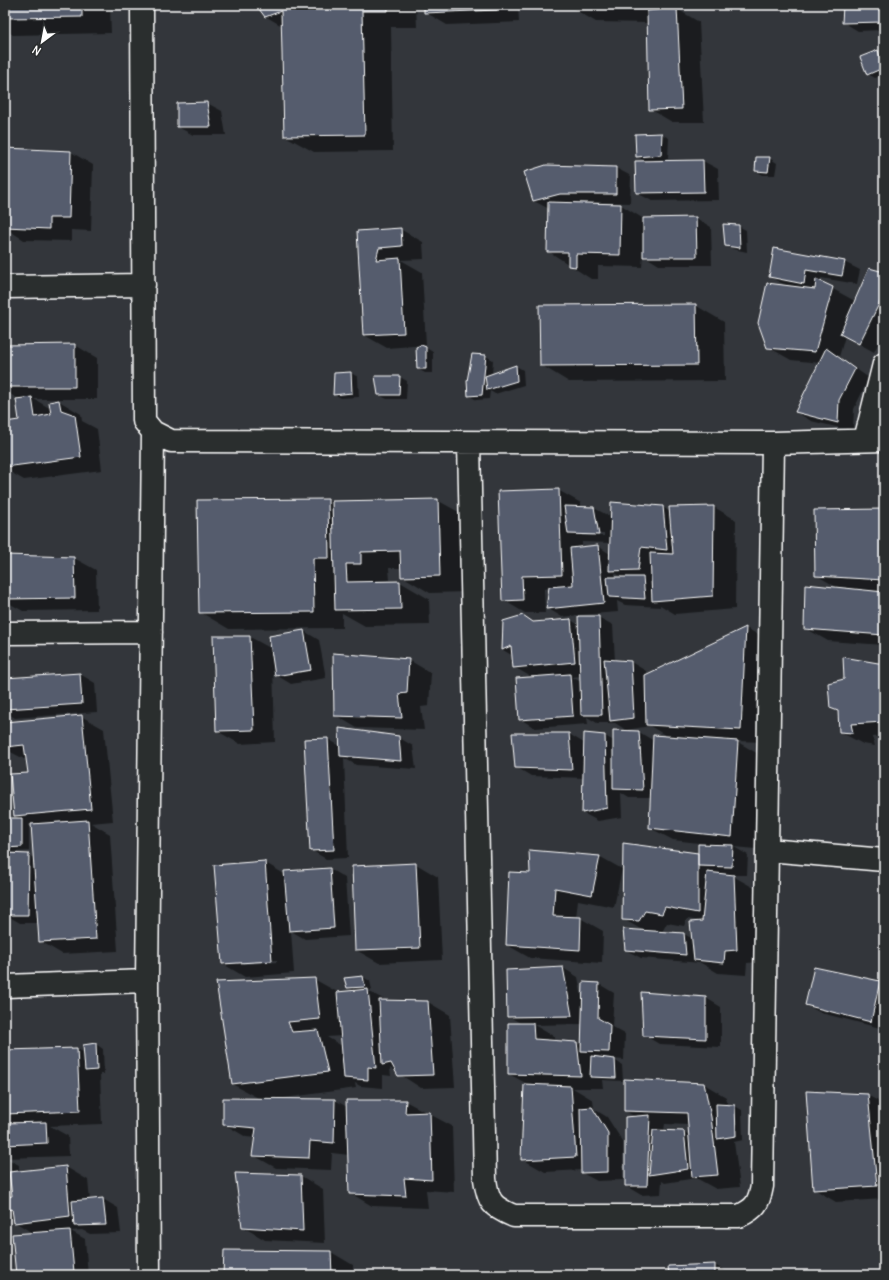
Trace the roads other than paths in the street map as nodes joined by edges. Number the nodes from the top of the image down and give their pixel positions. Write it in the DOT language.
graph roads {
  1 [pos="142,5"];
  2 [pos="144,285"];
  3 [pos="5,287"];
  4 [pos="884,364"];
  5 [pos="153,432"];
  6 [pos="874,440"];
  7 [pos="469,443"];
  8 [pos="773,443"];
  9 [pos="151,632"];
  10 [pos="5,633"];
  11 [pos="768,850"];
  12 [pos="884,860"];
  13 [pos="147,981"];
  14 [pos="5,986"];
  15 [pos="149,1275"];
  1 -- 2 [label="street"];
  2 -- 3 [label="street"];
  2 -- 5 [label="street"];
  4 -- 6 [label="street"];
  5 -- 7 [label="street"];
  5 -- 9 [label="street"];
  6 -- 8 [label="street"];
  7 -- 8 [label="street"];
  7 -- 11 [label="street"];
  8 -- 11 [label="street"];
  9 -- 10 [label="street"];
  9 -- 13 [label="street"];
  11 -- 12 [label="street"];
  13 -- 14 [label="street"];
  13 -- 15 [label="street"];
}
